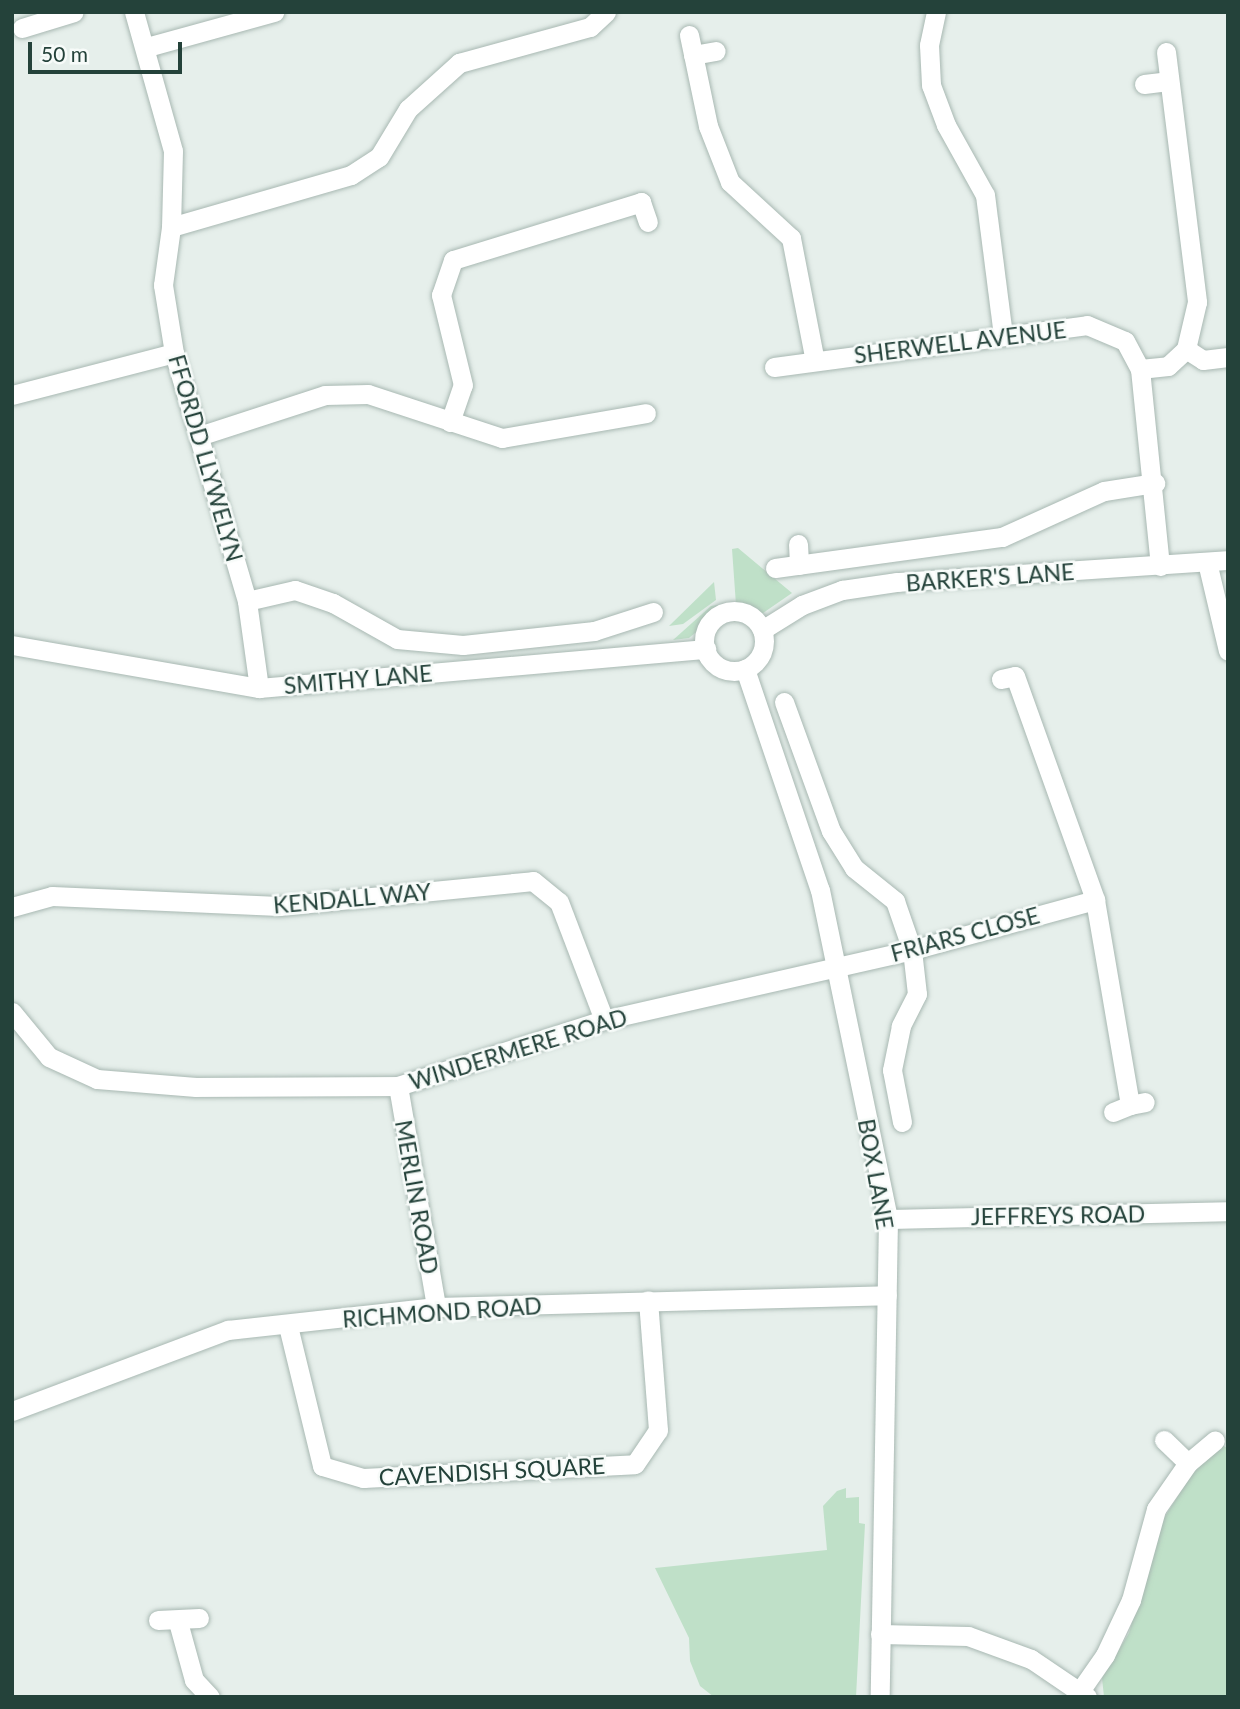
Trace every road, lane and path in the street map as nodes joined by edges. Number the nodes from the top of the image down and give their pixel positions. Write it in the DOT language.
graph roads {
  1 [pos="74,12"];
  2 [pos="134,12"];
  3 [pos="274,12"];
  4 [pos="606,12"];
  5 [pos="936,12"];
  6 [pos="30,21"];
  7 [pos="689,35"];
  8 [pos="147,47"];
  9 [pos="716,51"];
  10 [pos="1166,52"];
  11 [pos="693,55"];
  12 [pos="1168,81"];
  13 [pos="1144,84"];
  14 [pos="649,222"];
  15 [pos="171,227"];
  16 [pos="1003,336"];
  17 [pos="1186,349"];
  18 [pos="174,353"];
  19 [pos="1228,357"];
  20 [pos="815,361"];
  21 [pos="774,367"];
  22 [pos="1140,369"];
  23 [pos="12,394"];
  24 [pos="646,413"];
  25 [pos="450,422"];
  26 [pos="202,435"];
  27 [pos="1155,483"];
  28 [pos="798,544"];
  29 [pos="1228,560"];
  30 [pos="1207,562"];
  31 [pos="799,565"];
  32 [pos="1160,566"];
  33 [pos="775,568"];
  34 [pos="247,601"];
  35 [pos="653,612"];
  36 [pos="762,630"];
  37 [pos="12,645"];
  38 [pos="706,649"];
  39 [pos="1228,651"];
  40 [pos="745,669"];
  41 [pos="1016,676"];
  42 [pos="259,688"];
  43 [pos="784,702"];
  44 [pos="1095,900"];
  45 [pos="12,907"];
  46 [pos="912,950"];
  47 [pos="835,965"];
  48 [pos="12,1012"];
  49 [pos="604,1020"];
  50 [pos="398,1086"];
  51 [pos="1129,1106"];
  52 [pos="901,1122"];
  53 [pos="1228,1211"];
  54 [pos="888,1220"];
  55 [pos="887,1295"];
  56 [pos="648,1300"];
  57 [pos="436,1307"];
  58 [pos="288,1326"];
  59 [pos="12,1411"];
  60 [pos="1164,1440"];
  61 [pos="1215,1440"];
  62 [pos="1188,1463"];
  63 [pos="199,1618"];
  64 [pos="880,1634"];
  65 [pos="1084,1694"];
  66 [pos="210,1697"];
  67 [pos="880,1697"];
  1 -- 6 [label="street"];
  2 -- 8 [label="street, FFORDD LLYWELYN"];
  3 -- 8 [label="street"];
  4 -- 15 [label="street"];
  5 -- 16 [label="street"];
  7 -- 11 [label="street"];
  8 -- 15 [label="street, FFORDD LLYWELYN"];
  9 -- 11 [label="street"];
  10 -- 12 [label="street"];
  11 -- 20 [label="street"];
  12 -- 13 [label="street"];
  12 -- 17 [label="street"];
  14 -- 25 [label="street"];
  15 -- 18 [label="street, FFORDD LLYWELYN"];
  16 -- 20 [label="street, SHERWELL AVENUE"];
  16 -- 22 [label="street, SHERWELL AVENUE"];
  17 -- 19 [label="street"];
  17 -- 22 [label="street"];
  18 -- 23 [label="street"];
  18 -- 26 [label="street, FFORDD LLYWELYN"];
  20 -- 21 [label="street, SHERWELL AVENUE"];
  22 -- 27 [label="street, SHERWELL AVENUE"];
  24 -- 25 [label="street"];
  25 -- 26 [label="street"];
  26 -- 34 [label="street, FFORDD LLYWELYN"];
  27 -- 31 [label="street"];
  27 -- 32 [label="street, SHERWELL AVENUE"];
  28 -- 31 [label="street"];
  29 -- 30 [label="street, BARKER'S LANE"];
  30 -- 32 [label="street, BARKER'S LANE"];
  30 -- 39 [label="street"];
  31 -- 33 [label="street"];
  32 -- 36 [label="street, BARKER'S LANE"];
  34 -- 35 [label="street, SMITHY LANE"];
  34 -- 42 [label="street, FFORDD LLYWELYN"];
  36 -- 38 [label="street"];
  36 -- 40 [label="street"];
  37 -- 42 [label="street, SMITHY LANE"];
  38 -- 40 [label="street"];
  38 -- 42 [label="street, SMITHY LANE"];
  40 -- 47 [label="street, BOX LANE"];
  41 -- 44 [label="street"];
  43 -- 46 [label="street"];
  44 -- 46 [label="street, FRIARS CLOSE"];
  44 -- 51 [label="street"];
  45 -- 49 [label="street, KENDALL WAY"];
  46 -- 47 [label="street, FRIARS CLOSE"];
  46 -- 52 [label="street"];
  47 -- 49 [label="street, WINDERMERE ROAD"];
  47 -- 54 [label="street, BOX LANE"];
  48 -- 50 [label="street, WINDERMERE ROAD"];
  49 -- 50 [label="street, WINDERMERE ROAD"];
  50 -- 57 [label="street, MERLIN ROAD"];
  53 -- 54 [label="street, JEFFREYS ROAD"];
  54 -- 55 [label="street, BOX LANE"];
  55 -- 56 [label="street, RICHMOND ROAD"];
  55 -- 64 [label="street, BOX LANE"];
  56 -- 57 [label="street, RICHMOND ROAD"];
  56 -- 58 [label="street, CAVENDISH SQUARE"];
  57 -- 58 [label="street, RICHMOND ROAD"];
  58 -- 59 [label="street, RICHMOND ROAD"];
  60 -- 62 [label="street"];
  61 -- 62 [label="street"];
  62 -- 65 [label="street"];
  63 -- 66 [label="street"];
  64 -- 65 [label="street"];
  64 -- 67 [label="street, BOX LANE"];
}
